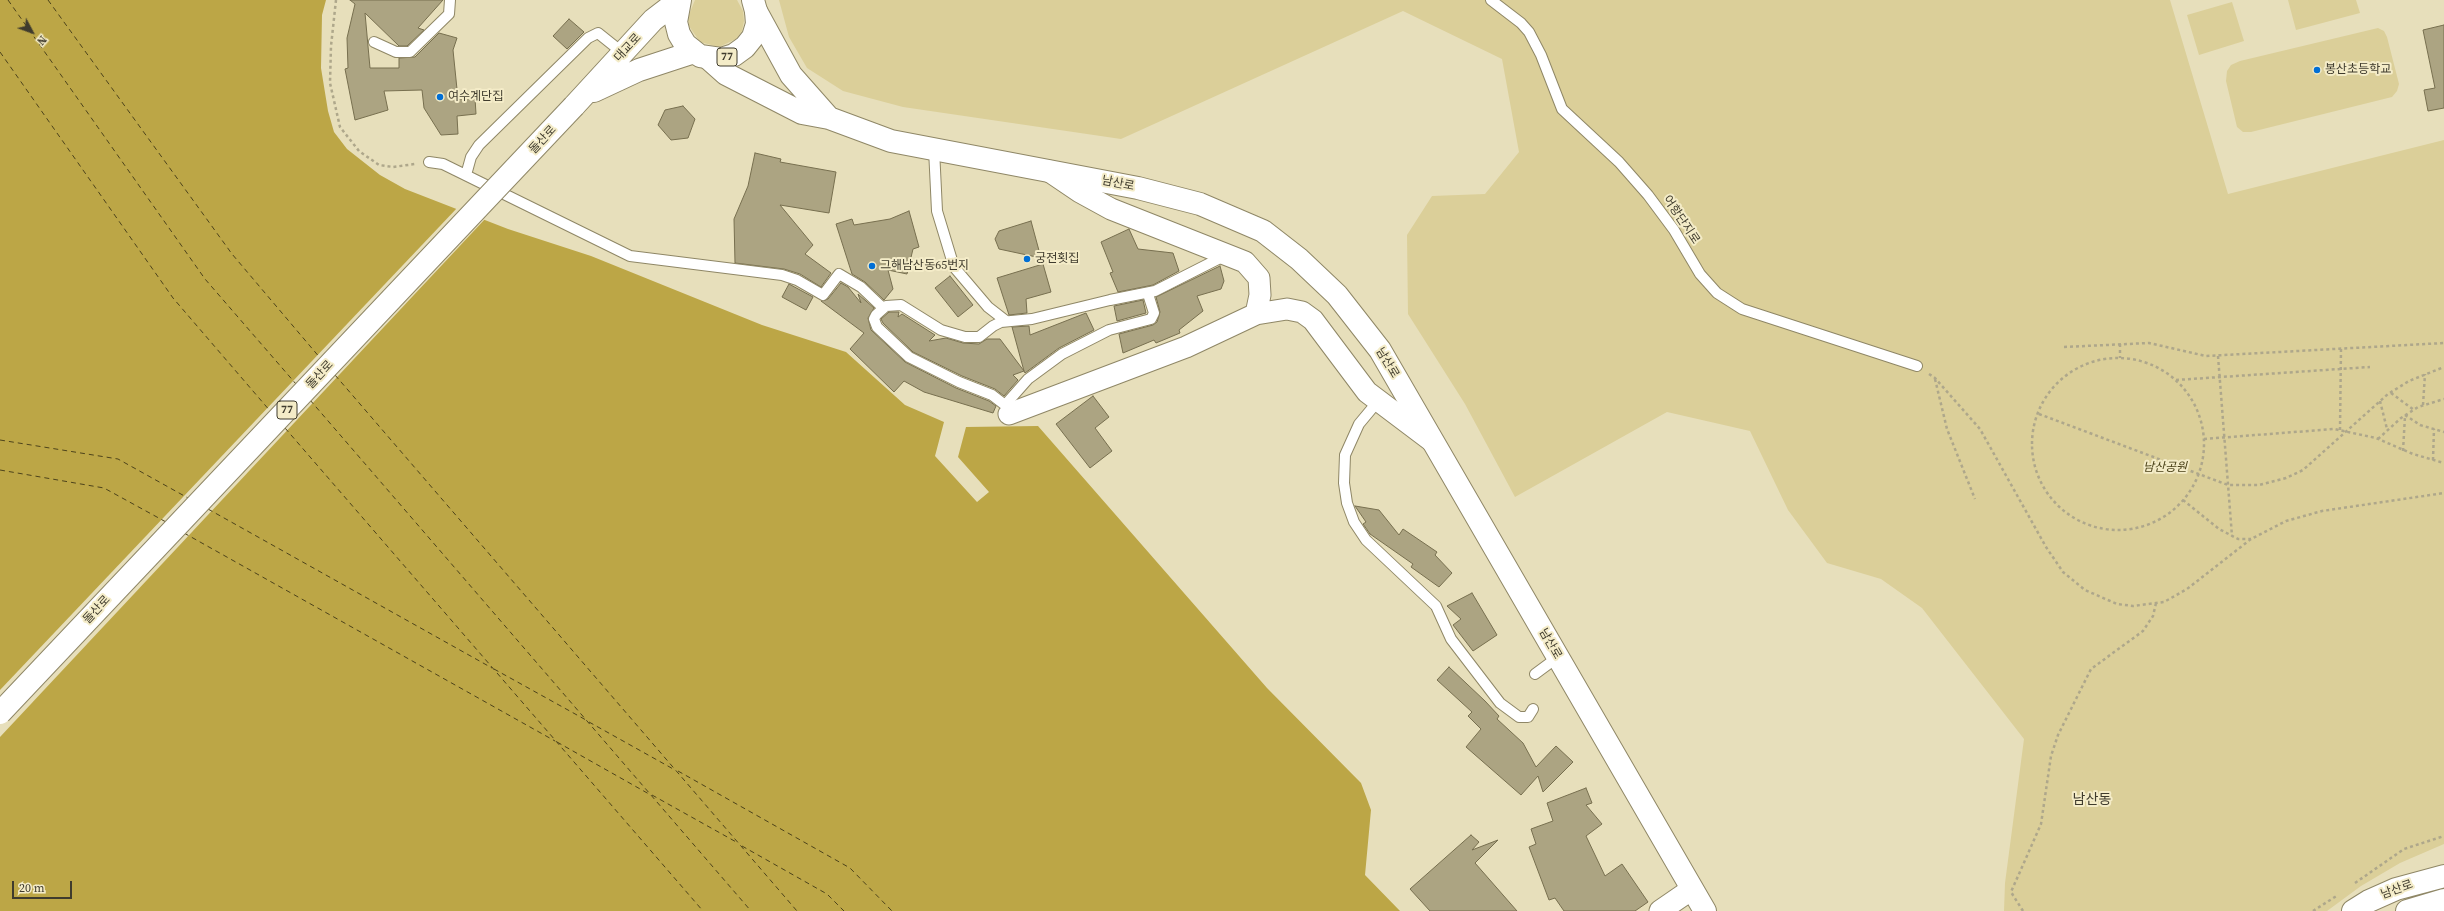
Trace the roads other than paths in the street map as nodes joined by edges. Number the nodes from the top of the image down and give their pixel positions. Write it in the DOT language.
graph roads {
  1 [pos="450,0"];
  2 [pos="679,0"];
  3 [pos="1491,0"];
  4 [pos="754,5"];
  5 [pos="374,42"];
  6 [pos="623,53"];
  7 [pos="701,55"];
  8 [pos="577,103"];
  9 [pos="829,118"];
  10 [pos="934,149"];
  11 [pos="429,162"];
  12 [pos="1047,170"];
  13 [pos="466,175"];
  14 [pos="1227,254"];
  15 [pos="1148,294"];
  16 [pos="883,308"];
  17 [pos="1256,314"];
  18 [pos="1006,321"];
  19 [pos="1917,366"];
  20 [pos="1379,400"];
  21 [pos="1007,410"];
  22 [pos="1432,441"];
  23 [pos="1558,657"];
  24 [pos="1535,674"];
  25 [pos="1533,709"];
  26 [pos="0,714"];
  27 [pos="2444,876"];
  28 [pos="1692,889"];
  29 [pos="2444,900"];
  30 [pos="1660,911"];
  31 [pos="1705,911"];
  32 [pos="2353,911"];
  33 [pos="2407,911"];
  1 -- 5 [label="lane"];
  2 -- 6 [label="street, 대교로 / 77"];
  2 -- 7 [label="street, 대교로 / 77"];
  3 -- 19 [label="lane, 어항단지로"];
  4 -- 7 [label="street, 대교로 / 77"];
  4 -- 9 [label="street"];
  6 -- 8 [label="street, 대교로 / 77"];
  6 -- 13 [label="lane"];
  7 -- 8 [label="street, 대교로 / 77"];
  7 -- 9 [label="street, 남산로"];
  8 -- 26 [label="street, 돌산로 / 77, bridge"];
  9 -- 10 [label="street, 남산로"];
  10 -- 12 [label="street, 남산로"];
  10 -- 18 [label="lane"];
  11 -- 13 [label="lane"];
  12 -- 14 [label="street"];
  12 -- 22 [label="street, 남산로"];
  13 -- 16 [label="lane"];
  14 -- 15 [label="lane"];
  14 -- 17 [label="street"];
  15 -- 18 [label="lane"];
  15 -- 21 [label="lane"];
  16 -- 18 [label="lane"];
  16 -- 21 [label="lane"];
  17 -- 20 [label="street"];
  17 -- 21 [label="street"];
  20 -- 22 [label="street"];
  20 -- 25 [label="lane"];
  22 -- 23 [label="street, 남산로"];
  23 -- 24 [label="lane"];
  23 -- 28 [label="street, 남산로"];
  27 -- 32 [label="street, 남산로"];
  28 -- 30 [label="street"];
  28 -- 31 [label="street, 남산로"];
  29 -- 33 [label="street, 남산로"];
}
